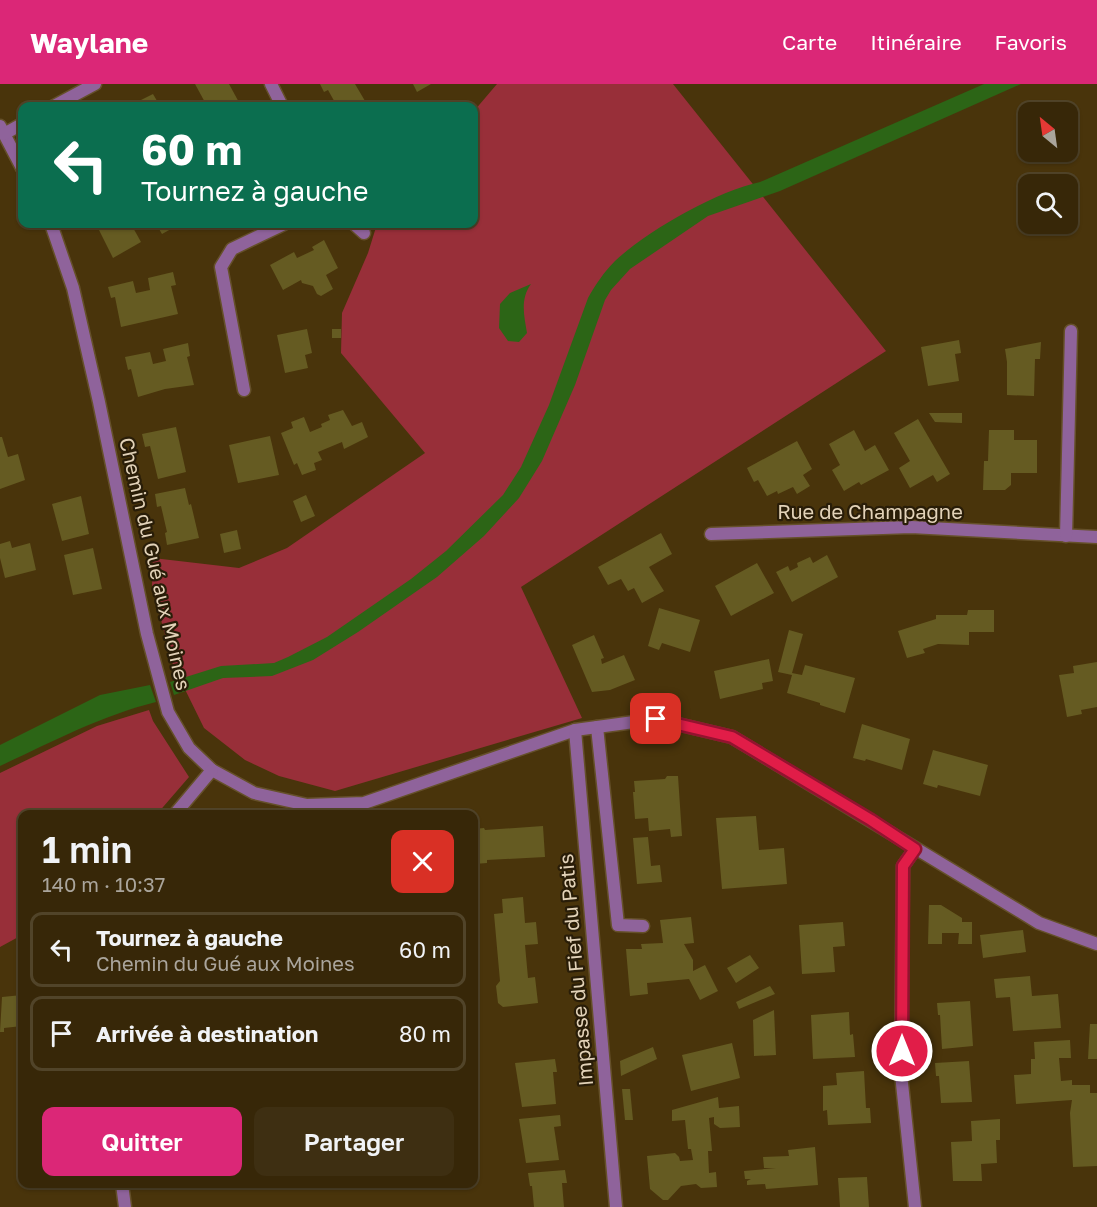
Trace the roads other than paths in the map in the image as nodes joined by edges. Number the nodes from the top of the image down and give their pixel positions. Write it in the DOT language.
graph roads {
  1 [pos="95,84"];
  2 [pos="271,84"];
  3 [pos="61,102"];
  4 [pos="280,102"];
  5 [pos="18,125"];
  6 [pos="2,130"];
  7 [pos="18,160"];
  8 [pos="52,228"];
  9 [pos="276,228"];
  10 [pos="358,228"];
  11 [pos="364,233"];
  12 [pos="1071,331"];
  13 [pos="244,390"];
  14 [pos="711,534"];
  15 [pos="1066,536"];
  16 [pos="1097,537"];
  17 [pos="597,727"];
  18 [pos="575,730"];
  19 [pos="212,770"];
  20 [pos="178,810"];
  21 [pos="915,849"];
  22 [pos="643,926"];
  23 [pos="1097,944"];
  24 [pos="123,1188"];
  25 [pos="125,1207"];
  26 [pos="616,1207"];
  27 [pos="915,1207"];
  1 -- 3 [label="street"];
  2 -- 4 [label="street"];
  5 -- 6 [label="street"];
  6 -- 7 [label="street"];
  8 -- 19 [label="street, Chemin du Gué aux Moines"];
  9 -- 13 [label="street"];
  10 -- 11 [label="street"];
  12 -- 15 [label="street"];
  14 -- 15 [label="street, Rue de Champagne"];
  15 -- 16 [label="street, Rue de Champagne"];
  17 -- 18 [label="street, Chemin du Gué aux Moines"];
  17 -- 21 [label="street, Chemin du Gué aux Moines"];
  17 -- 22 [label="street"];
  18 -- 19 [label="street, Chemin du Gué aux Moines"];
  18 -- 26 [label="street, Impasse du Fief du Patis"];
  19 -- 20 [label="street"];
  21 -- 23 [label="street, Chemin du Gué aux Moines"];
  21 -- 27 [label="street"];
  24 -- 25 [label="street"];
}
